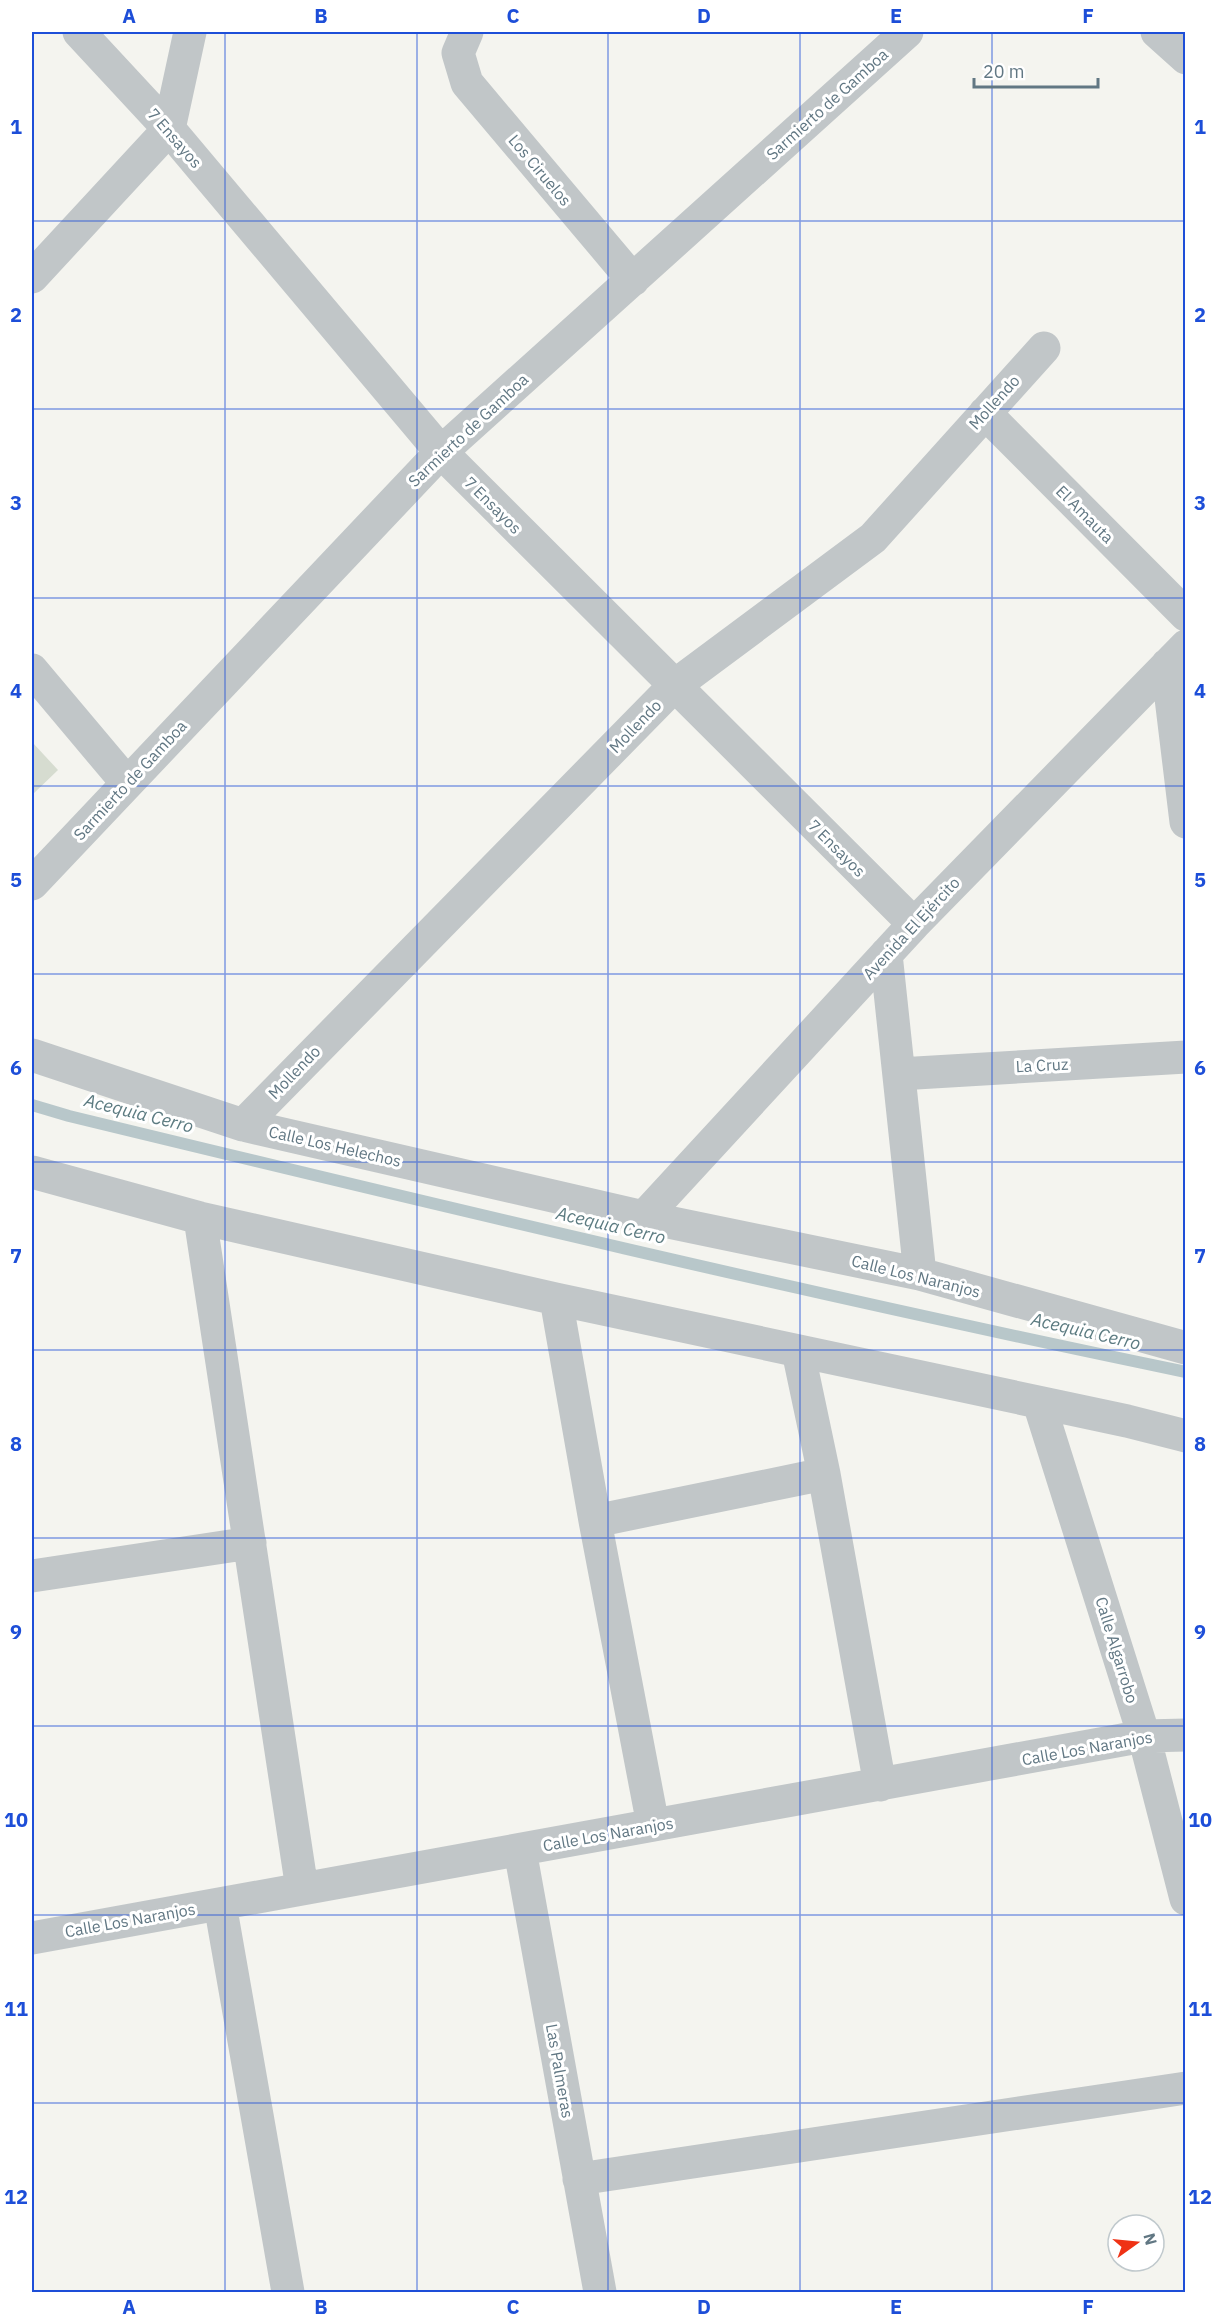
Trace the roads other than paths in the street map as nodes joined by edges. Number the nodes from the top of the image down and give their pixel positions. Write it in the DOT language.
graph roads {
  1 [pos="79,32"];
  2 [pos="190,32"];
  3 [pos="907,32"];
  4 [pos="1157,32"];
  5 [pos="462,42"];
  6 [pos="1185,58"];
  7 [pos="169,129"];
  8 [pos="32,277"];
  9 [pos="633,280"];
  10 [pos="1044,348"];
  11 [pos="984,413"];
  12 [pos="441,452"];
  13 [pos="1185,615"];
  14 [pos="1176,655"];
  15 [pos="32,670"];
  16 [pos="674,686"];
  17 [pos="127,783"];
  18 [pos="1185,822"];
  19 [pos="32,884"];
  20 [pos="914,924"];
  21 [pos="886,954"];
  22 [pos="32,1055"];
  23 [pos="1185,1057"];
  24 [pos="899,1074"];
  25 [pos="243,1125"];
  26 [pos="32,1172"];
  27 [pos="644,1217"];
  28 [pos="200,1218"];
  29 [pos="920,1274"];
  30 [pos="556,1299"];
  31 [pos="1185,1348"];
  32 [pos="798,1351"];
  33 [pos="1039,1403"];
  34 [pos="1185,1436"];
  35 [pos="824,1474"];
  36 [pos="595,1521"];
  37 [pos="249,1543"];
  38 [pos="32,1576"];
  39 [pos="1185,1735"];
  40 [pos="1144,1736"];
  41 [pos="880,1785"];
  42 [pos="653,1825"];
  43 [pos="520,1850"];
  44 [pos="302,1889"];
  45 [pos="1185,1899"];
  46 [pos="220,1904"];
  47 [pos="32,1938"];
  48 [pos="1185,2088"];
  49 [pos="579,2179"];
  50 [pos="288,2292"];
  51 [pos="600,2292"];
  1 -- 7 [label="street, 7 Ensayos"];
  2 -- 7 [label="street"];
  3 -- 9 [label="street, Sarmierto de Gamboa"];
  4 -- 6 [label="street"];
  5 -- 9 [label="street, Los Ciruelos"];
  7 -- 8 [label="street"];
  7 -- 12 [label="street, 7 Ensayos"];
  9 -- 12 [label="street, Sarmierto de Gamboa"];
  10 -- 11 [label="street, Mollendo"];
  11 -- 13 [label="street, El Amauta"];
  11 -- 16 [label="street, Mollendo"];
  12 -- 16 [label="street, 7 Ensayos"];
  12 -- 17 [label="street, Sarmierto de Gamboa"];
  14 -- 18 [label="street"];
  14 -- 20 [label="street, Avenida El Ejército"];
  15 -- 17 [label="street"];
  16 -- 20 [label="street, 7 Ensayos"];
  16 -- 25 [label="street, Mollendo"];
  17 -- 19 [label="street, Sarmierto de Gamboa"];
  20 -- 21 [label="street, Avenida El Ejército"];
  21 -- 24 [label="street"];
  21 -- 27 [label="street, Avenida El Ejército"];
  22 -- 25 [label="street, Calle Los Helechos"];
  23 -- 24 [label="street, La Cruz"];
  24 -- 29 [label="street"];
  25 -- 27 [label="street, Calle Los Helechos"];
  26 -- 28 [label="street"];
  27 -- 29 [label="street, Calle Los Naranjos"];
  28 -- 30 [label="street"];
  28 -- 37 [label="street"];
  29 -- 31 [label="street, Calle Los Naranjos"];
  30 -- 32 [label="street"];
  30 -- 36 [label="street"];
  32 -- 33 [label="street"];
  32 -- 35 [label="street"];
  33 -- 34 [label="street"];
  33 -- 40 [label="street, Calle Algarrobo"];
  35 -- 36 [label="street"];
  35 -- 41 [label="street"];
  36 -- 42 [label="street"];
  37 -- 38 [label="street"];
  37 -- 44 [label="street"];
  39 -- 40 [label="street, Calle Los Naranjos"];
  40 -- 41 [label="street, Calle Los Naranjos"];
  40 -- 45 [label="street, Calle Algarrobo"];
  41 -- 42 [label="street, Calle Los Naranjos"];
  42 -- 43 [label="street, Calle Los Naranjos"];
  43 -- 44 [label="street, Calle Los Naranjos"];
  43 -- 49 [label="street, Las Palmeras"];
  44 -- 46 [label="street, Calle Los Naranjos"];
  46 -- 47 [label="street, Calle Los Naranjos"];
  46 -- 50 [label="street"];
  48 -- 49 [label="street"];
  49 -- 51 [label="street, Las Palmeras"];
}
